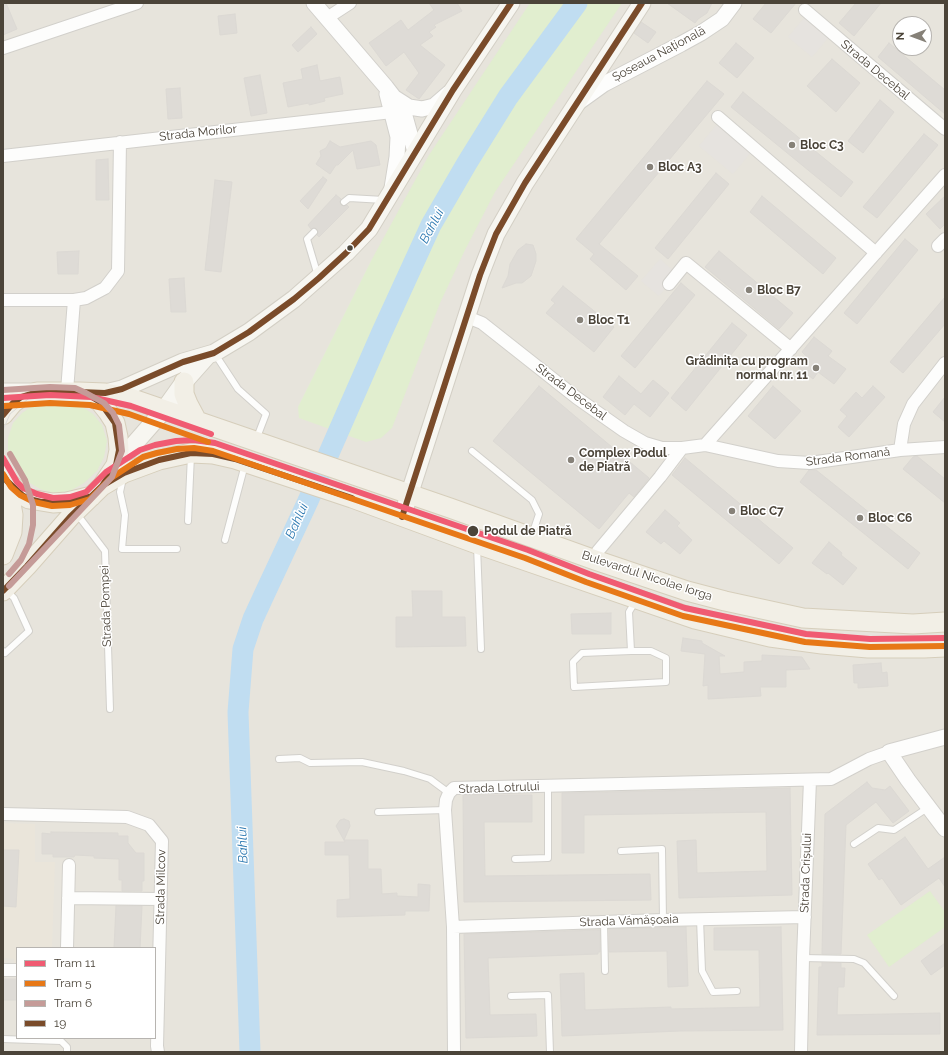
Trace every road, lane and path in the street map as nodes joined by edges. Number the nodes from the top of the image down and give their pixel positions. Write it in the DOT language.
graph roads {
  1 [pos="137,3"];
  2 [pos="314,3"];
  3 [pos="350,3"];
  4 [pos="511,3"];
  5 [pos="642,3"];
  6 [pos="734,3"];
  7 [pos="805,10"];
  8 [pos="327,18"];
  9 [pos="3,48"];
  10 [pos="453,90"];
  11 [pos="391,99"];
  12 [pos="575,105"];
  13 [pos="718,117"];
  14 [pos="945,129"];
  15 [pos="120,142"];
  16 [pos="415,152"];
  17 [pos="3,156"];
  18 [pos="945,175"];
  19 [pos="389,196"];
  20 [pos="344,202"];
  21 [pos="314,232"];
  22 [pos="876,253"];
  23 [pos="319,278"];
  24 [pos="669,284"];
  25 [pos="3,300"];
  26 [pos="74,300"];
  27 [pos="467,317"];
  28 [pos="790,349"];
  29 [pos="211,354"];
  30 [pos="945,363"];
  31 [pos="184,382"];
  32 [pos="73,391"];
  33 [pos="3,392"];
  34 [pos="38,392"];
  35 [pos="105,393"];
  36 [pos="164,410"];
  37 [pos="3,415"];
  38 [pos="197,421"];
  39 [pos="264,445"];
  40 [pos="705,445"];
  41 [pos="945,447"];
  42 [pos="682,448"];
  43 [pos="900,450"];
  44 [pos="472,451"];
  45 [pos="191,453"];
  46 [pos="121,465"];
  47 [pos="255,466"];
  48 [pos="5,478"];
  49 [pos="98,491"];
  50 [pos="409,494"];
  51 [pos="75,512"];
  52 [pos="402,517"];
  53 [pos="188,521"];
  54 [pos="531,537"];
  55 [pos="225,540"];
  56 [pos="477,544"];
  57 [pos="177,549"];
  58 [pos="3,555"];
  59 [pos="595,560"];
  60 [pos="4,590"];
  61 [pos="636,599"];
  62 [pos="945,622"];
  63 [pos="945,647"];
  64 [pos="481,649"];
  65 [pos="3,651"];
  66 [pos="630,651"];
  67 [pos="110,709"];
  68 [pos="945,737"];
  69 [pos="889,752"];
  70 [pos="279,759"];
  71 [pos="810,780"];
  72 [pos="548,786"];
  73 [pos="449,792"];
  74 [pos="929,807"];
  75 [pos="445,810"];
  76 [pos="378,812"];
  77 [pos="3,814"];
  78 [pos="945,828"];
  79 [pos="854,844"];
  80 [pos="621,851"];
  81 [pos="515,859"];
  82 [pos="69,865"];
  83 [pos="68,898"];
  84 [pos="161,900"];
  85 [pos="805,917"];
  86 [pos="700,919"];
  87 [pos="663,920"];
  88 [pos="604,922"];
  89 [pos="453,927"];
  90 [pos="67,947"];
  91 [pos="803,958"];
  92 [pos="3,970"];
  93 [pos="16,970"];
  94 [pos="605,971"];
  95 [pos="736,991"];
  96 [pos="511,996"];
  97 [pos="894,996"];
  98 [pos="3,1039"];
  99 [pos="67,1052"];
  100 [pos="158,1052"];
  101 [pos="454,1052"];
  102 [pos="550,1052"];
  103 [pos="801,1052"];
  1 -- 9 [label="street"];
  2 -- 8 [label="street"];
  3 -- 8 [label="street"];
  4 -- 10 [label="main road"];
  5 -- 12 [label="main road"];
  6 -- 12 [label="street, Șoseaua Națională"];
  7 -- 14 [label="street, Strada Decebal"];
  8 -- 11 [label="street"];
  10 -- 11 [label="street"];
  10 -- 16 [label="main road"];
  11 -- 15 [label="street, Strada Morilor"];
  11 -- 16 [label="street"];
  11 -- 19 [label="street"];
  12 -- 27 [label="main road, Șoseaua Națională"];
  13 -- 22 [label="street"];
  15 -- 17 [label="street, Strada Morilor"];
  15 -- 26 [label="street"];
  16 -- 19 [label="main road"];
  18 -- 22 [label="street"];
  19 -- 20 [label="lane"];
  19 -- 23 [label="main road"];
  21 -- 23 [label="lane"];
  22 -- 28 [label="street"];
  23 -- 29 [label="main road"];
  24 -- 28 [label="street"];
  25 -- 26 [label="street"];
  26 -- 32 [label="street"];
  27 -- 42 [label="street, Strada Decebal"];
  27 -- 50 [label="main road, Șoseaua Națională"];
  28 -- 40 [label="street"];
  29 -- 31 [label="main road"];
  29 -- 35 [label="main road"];
  29 -- 39 [label="lane"];
  30 -- 43 [label="street"];
  31 -- 36 [label="main road"];
  31 -- 38 [label="main road"];
  32 -- 34 [label="main road"];
  32 -- 35 [label="main road"];
  32 -- 46 [label="main road"];
  33 -- 34 [label="main road"];
  34 -- 37 [label="main road"];
  35 -- 36 [label="main road"];
  36 -- 38 [label="main road"];
  36 -- 46 [label="main road"];
  38 -- 39 [label="main road"];
  39 -- 50 [label="main road, Bulevardul Nicolae Iorga"];
  40 -- 42 [label="street, Strada Decebal"];
  40 -- 43 [label="street, Strada Romană"];
  41 -- 43 [label="street, Strada Romană"];
  42 -- 59 [label="street"];
  44 -- 54 [label="lane"];
  45 -- 46 [label="main road"];
  45 -- 47 [label="main road"];
  45 -- 53 [label="lane"];
  46 -- 49 [label="main road"];
  46 -- 57 [label="lane"];
  47 -- 52 [label="main road, Bulevardul Nicolae Iorga"];
  47 -- 55 [label="lane"];
  48 -- 49 [label="main road"];
  48 -- 58 [label="main road"];
  49 -- 51 [label="main road"];
  50 -- 52 [label="main road, Șoseaua Națională"];
  50 -- 54 [label="main road, Bulevardul Nicolae Iorga"];
  51 -- 60 [label="main road"];
  51 -- 67 [label="lane, Strada Pompei"];
  52 -- 56 [label="main road, Bulevardul Nicolae Iorga"];
  54 -- 59 [label="main road, Bulevardul Nicolae Iorga"];
  56 -- 61 [label="main road, Bulevardul Nicolae Iorga"];
  56 -- 64 [label="lane"];
  59 -- 62 [label="main road, Bulevardul Nicolae Iorga"];
  60 -- 65 [label="lane"];
  61 -- 63 [label="main road, Bulevardul Nicolae Iorga"];
  61 -- 66 [label="lane"];
  66 -- 66 [label="lane"];
  68 -- 69 [label="street"];
  69 -- 71 [label="street"];
  69 -- 74 [label="street"];
  70 -- 73 [label="lane"];
  71 -- 72 [label="street, Strada Lotrului"];
  71 -- 85 [label="street, Strada Crișului"];
  72 -- 73 [label="street, Strada Lotrului"];
  72 -- 81 [label="lane"];
  73 -- 75 [label="street, Strada Lotrului"];
  74 -- 78 [label="street"];
  74 -- 79 [label="lane"];
  75 -- 76 [label="lane"];
  75 -- 89 [label="street, Strada Lotrului"];
  77 -- 84 [label="street, Strada Milcov"];
  80 -- 87 [label="lane"];
  82 -- 83 [label="street"];
  83 -- 84 [label="street"];
  83 -- 90 [label="street"];
  84 -- 100 [label="street, Strada Milcov"];
  85 -- 86 [label="street, Strada Vămășoaia"];
  85 -- 91 [label="street, Strada Crișului"];
  86 -- 87 [label="street, Strada Vămășoaia"];
  86 -- 95 [label="lane"];
  87 -- 88 [label="street, Strada Vămășoaia"];
  88 -- 89 [label="street, Strada Vămășoaia"];
  88 -- 94 [label="lane"];
  89 -- 101 [label="street, Strada Lotrului"];
  91 -- 97 [label="lane"];
  91 -- 103 [label="street, Strada Crișului"];
  92 -- 93 [label="street"];
  96 -- 102 [label="lane"];
  98 -- 99 [label="lane"];
}
